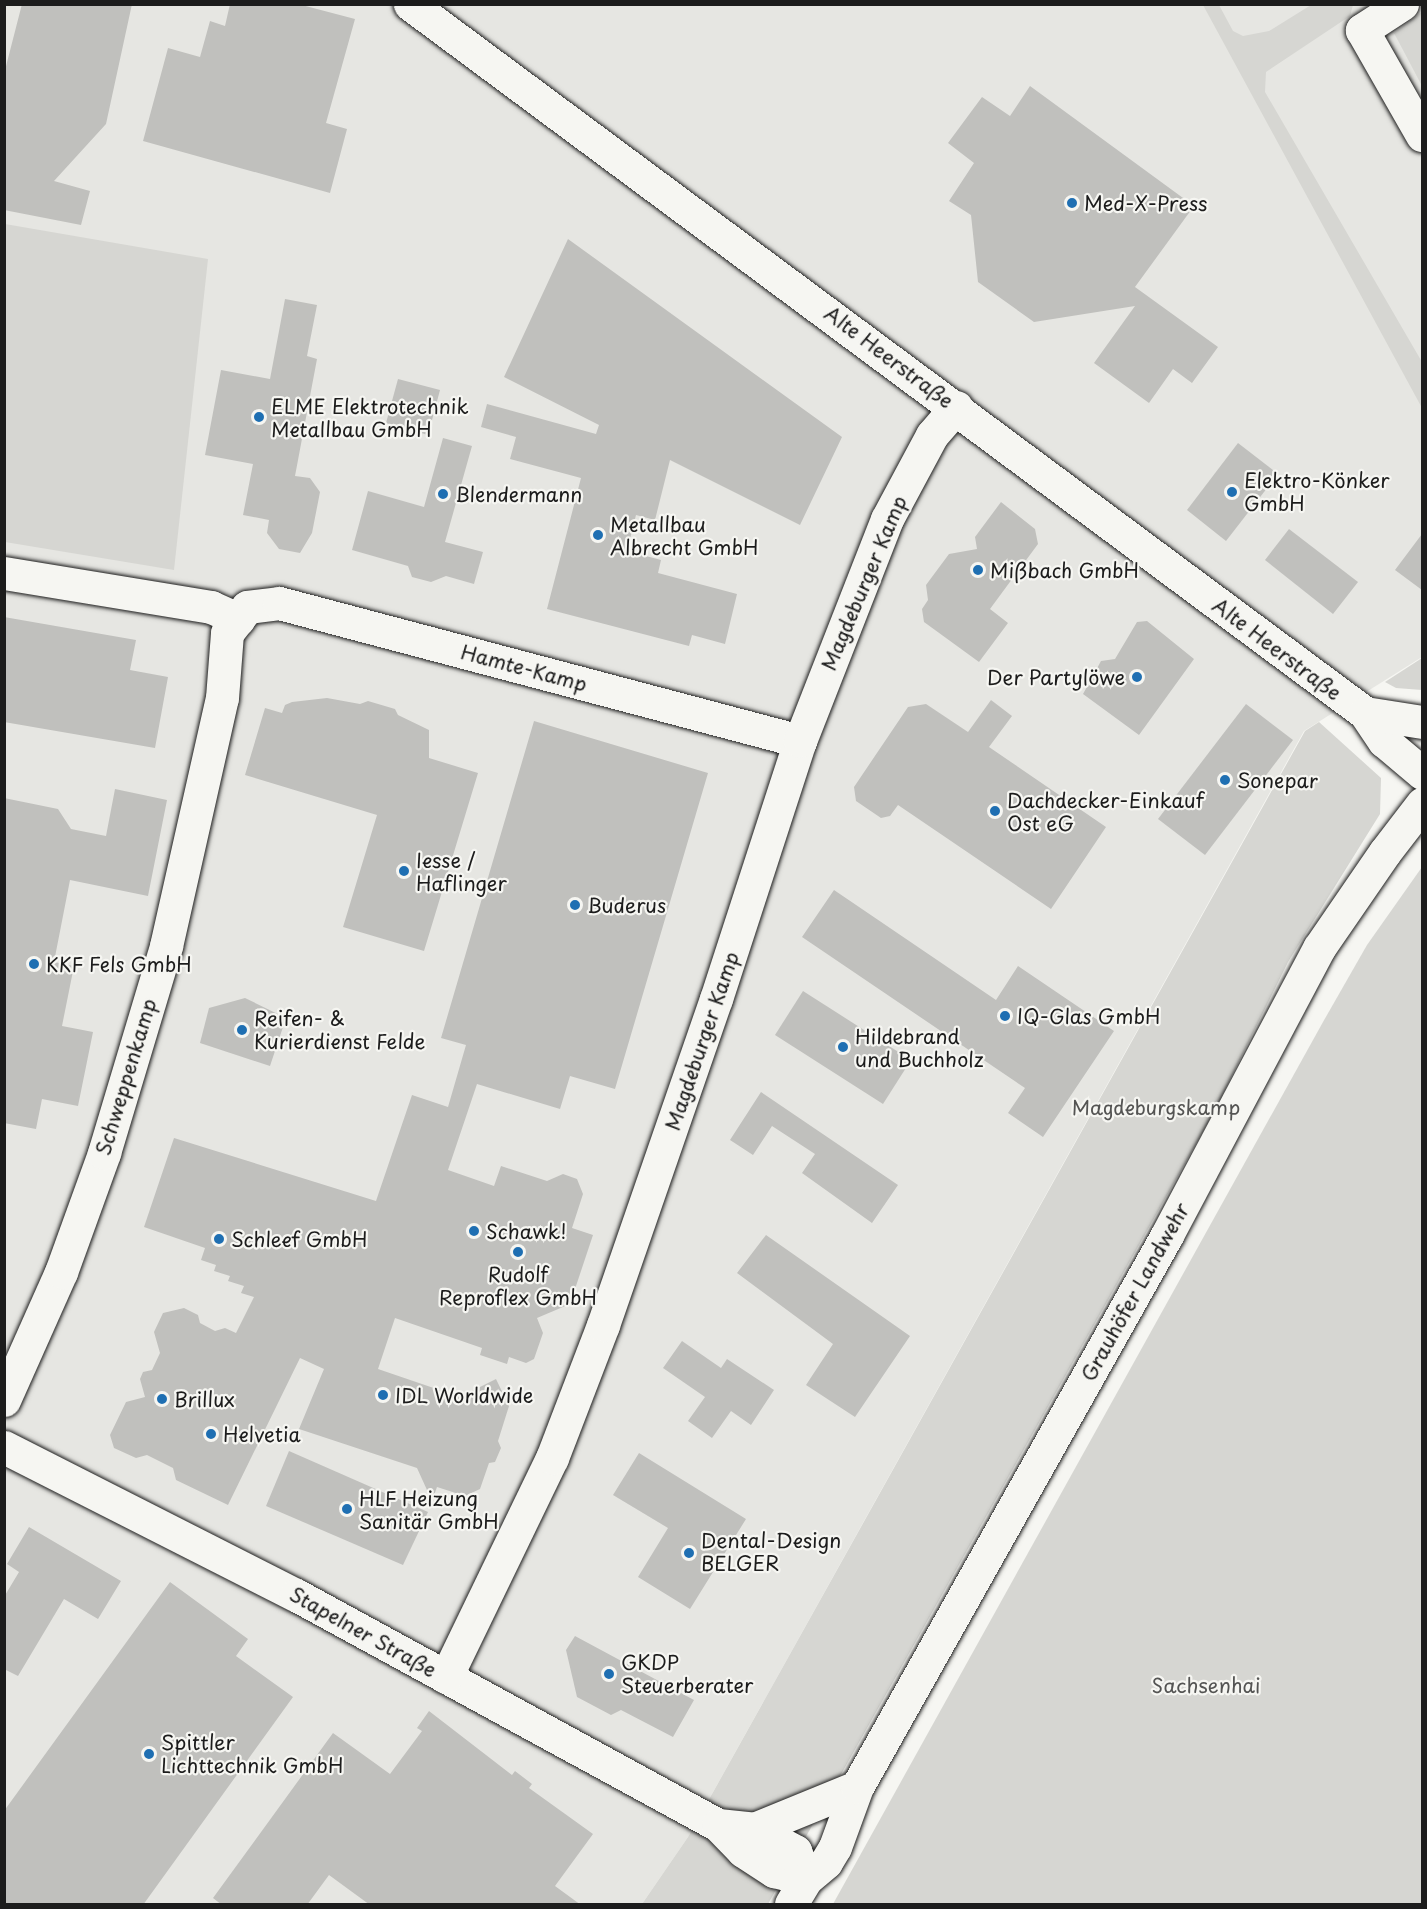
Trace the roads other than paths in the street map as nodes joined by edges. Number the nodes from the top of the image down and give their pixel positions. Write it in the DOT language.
graph roads {
  1 [pos="410,4"];
  2 [pos="1402,4"];
  3 [pos="1422,135"];
  4 [pos="956,407"];
  5 [pos="4,573"];
  6 [pos="242,613"];
  7 [pos="1365,712"];
  8 [pos="1415,727"];
  9 [pos="800,741"];
  10 [pos="1422,772"];
  11 [pos="1422,804"];
  12 [pos="4,1400"];
  13 [pos="4,1447"];
  14 [pos="446,1677"];
  15 [pos="857,1787"];
  16 [pos="718,1825"];
  17 [pos="754,1829"];
  18 [pos="799,1892"];
  1 -- 4 [label="street, Alte Heerstraße"];
  2 -- 3 [label="street"];
  4 -- 7 [label="street, Alte Heerstraße"];
  4 -- 9 [label="street, Magdeburger Kamp"];
  5 -- 6 [label="street"];
  6 -- 9 [label="street, Hamte-Kamp"];
  6 -- 12 [label="street, Schweppenkamp"];
  7 -- 8 [label="street, Alte Heerstraße"];
  7 -- 10 [label="street, Alte Heerstraße"];
  9 -- 14 [label="street, Magdeburger Kamp"];
  11 -- 15 [label="street, Grauhöfer Landwehr"];
  13 -- 14 [label="street, Stapelner Straße"];
  14 -- 16 [label="street, Stapelner Straße"];
  15 -- 17 [label="street"];
  15 -- 18 [label="street, Grauhöfer Landwehr"];
  16 -- 17 [label="street, Stapelner Straße"];
  16 -- 18 [label="street, Stapelner Straße"];
  17 -- 18 [label="street, Stapelner Straße"];
}
